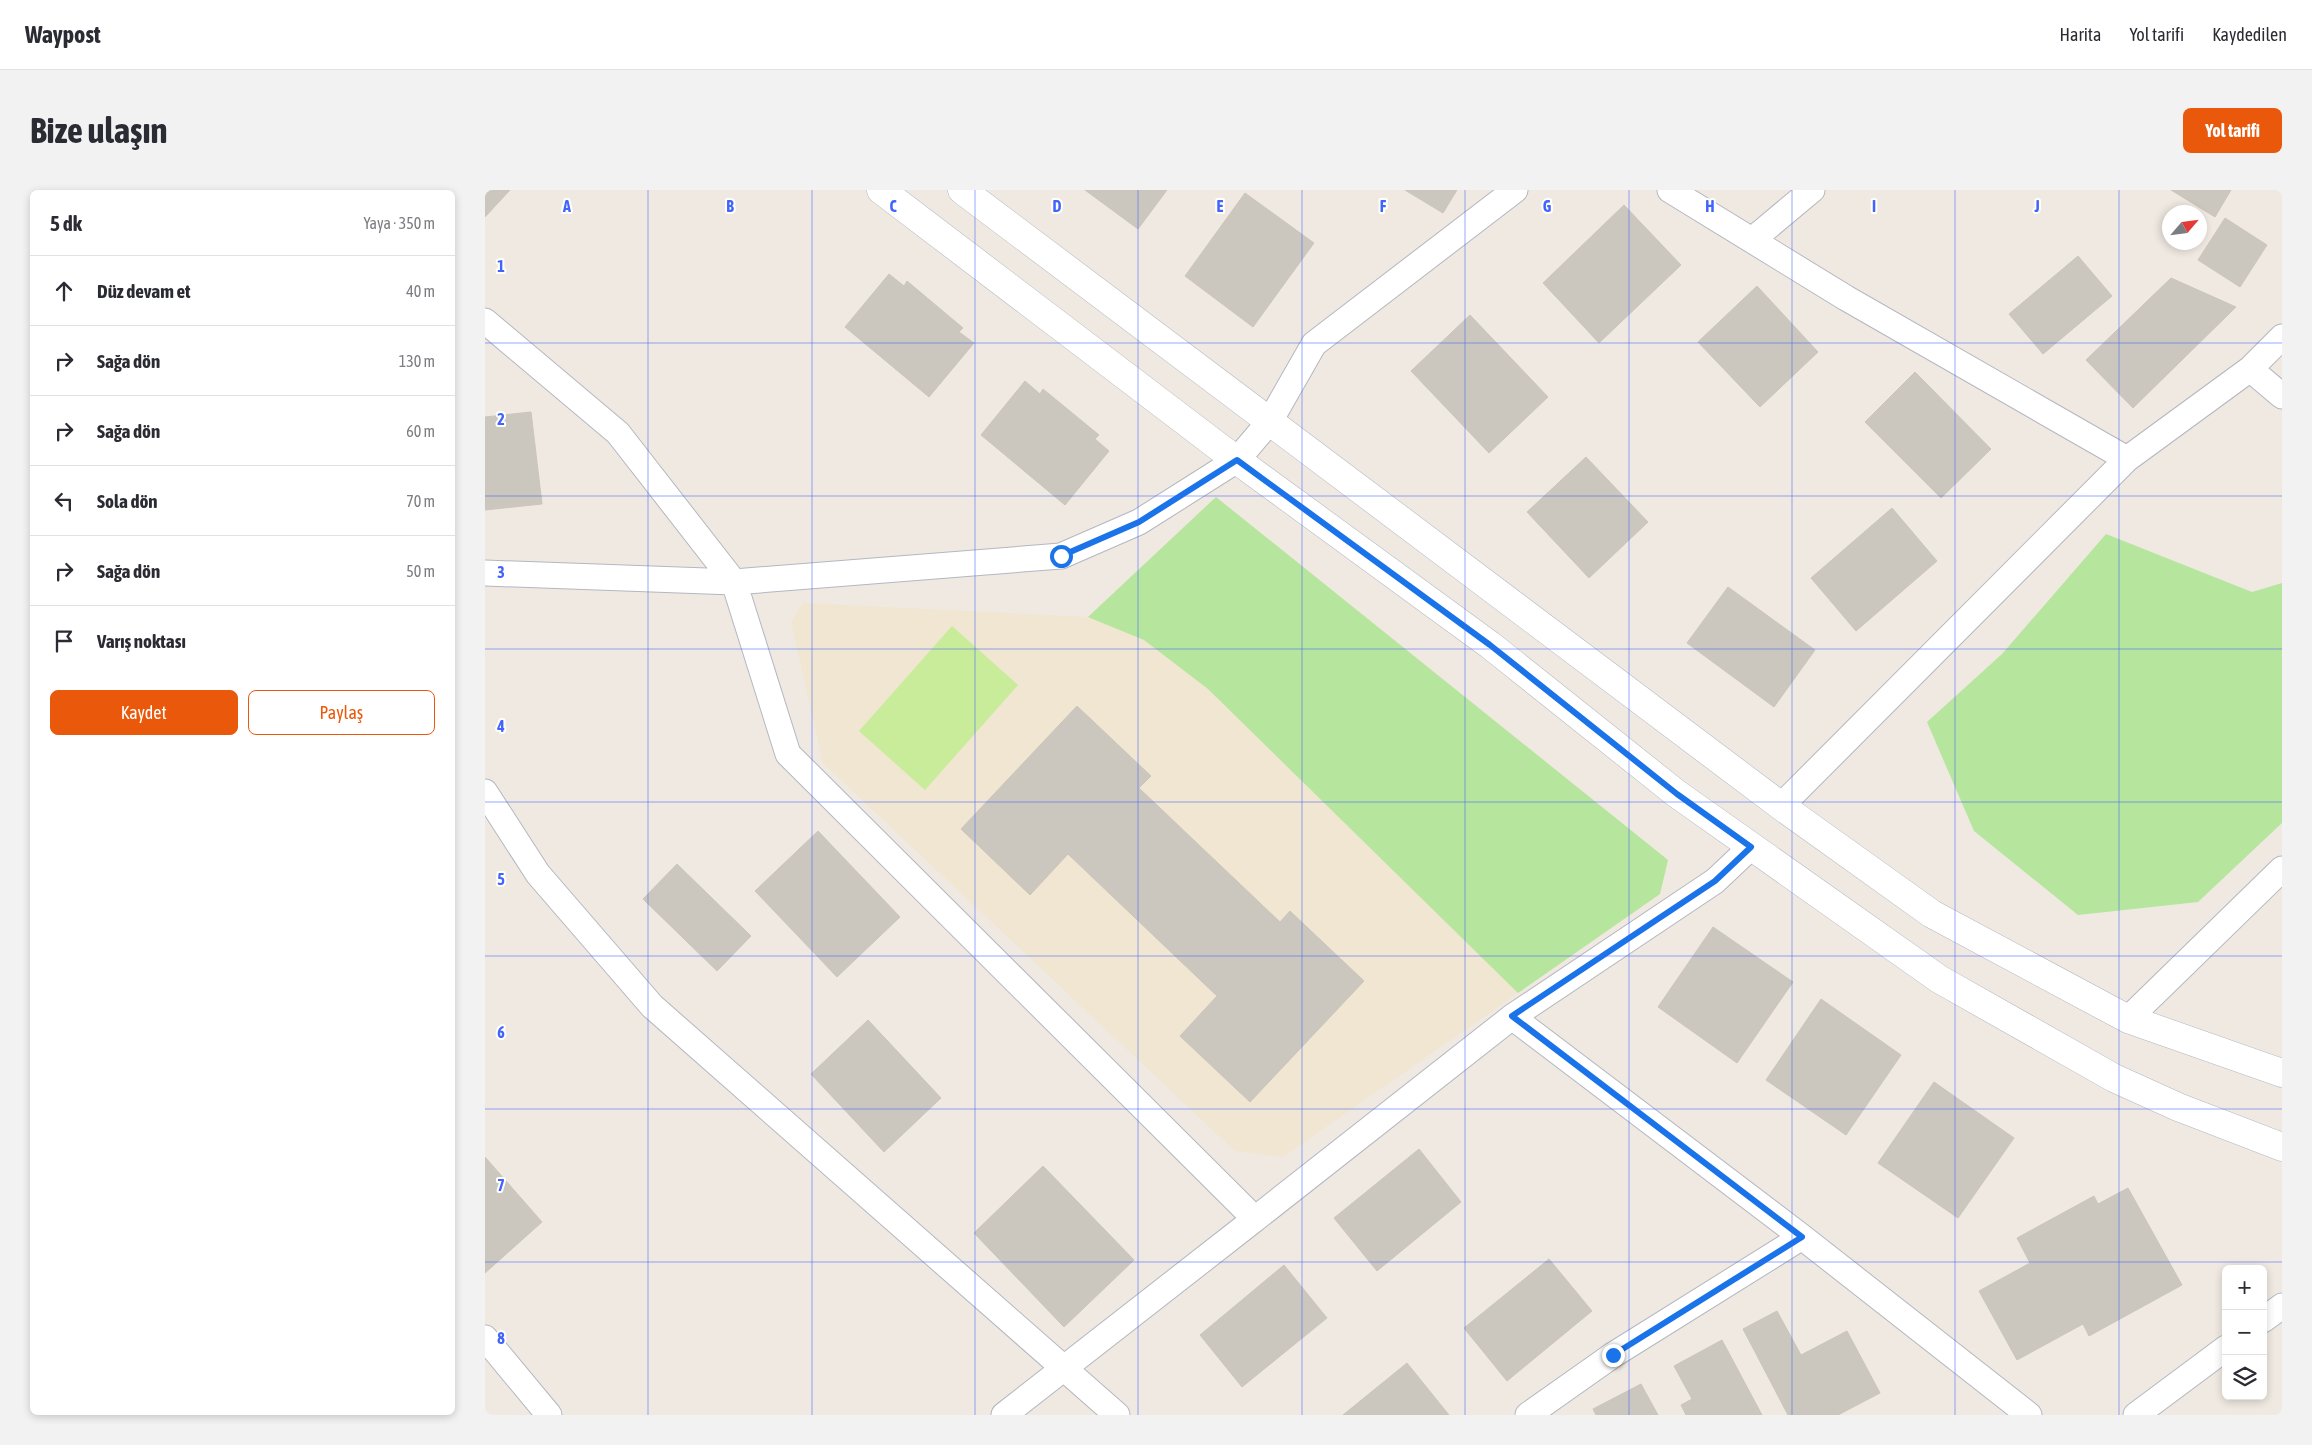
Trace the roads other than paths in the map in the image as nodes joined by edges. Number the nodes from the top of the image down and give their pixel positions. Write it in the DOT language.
graph roads {
  1 [pos="881,190"];
  2 [pos="961,190"];
  3 [pos="1515,190"];
  4 [pos="1671,190"];
  5 [pos="1812,190"];
  6 [pos="1752,240"];
  7 [pos="485,322"];
  8 [pos="2282,337"];
  9 [pos="2250,369"];
  10 [pos="2282,396"];
  11 [pos="1270,421"];
  12 [pos="2127,459"];
  13 [pos="1237,460"];
  14 [pos="485,573"];
  15 [pos="734,582"];
  16 [pos="485,792"];
  17 [pos="1781,806"];
  18 [pos="1751,847"];
  19 [pos="2282,869"];
  20 [pos="1512,1016"];
  21 [pos="2128,1019"];
  22 [pos="2282,1073"];
  23 [pos="2282,1147"];
  24 [pos="1255,1219"];
  25 [pos="1802,1237"];
  26 [pos="2282,1306"];
  27 [pos="2267,1317"];
  28 [pos="485,1338"];
  29 [pos="2222,1351"];
  30 [pos="1063,1369"];
  31 [pos="549,1415"];
  32 [pos="1003,1415"];
  33 [pos="1117,1415"];
  34 [pos="1528,1415"];
  35 [pos="2029,1415"];
  36 [pos="2136,1415"];
  1 -- 13 [label="street"];
  2 -- 11 [label="street"];
  3 -- 11 [label="street"];
  4 -- 6 [label="street"];
  5 -- 6 [label="street"];
  6 -- 12 [label="street"];
  7 -- 15 [label="street"];
  8 -- 9 [label="street"];
  9 -- 10 [label="street"];
  9 -- 12 [label="street"];
  11 -- 13 [label="street"];
  11 -- 17 [label="street"];
  12 -- 17 [label="street"];
  13 -- 15 [label="street"];
  13 -- 18 [label="street"];
  14 -- 15 [label="street"];
  15 -- 24 [label="street"];
  16 -- 30 [label="street"];
  17 -- 21 [label="street"];
  18 -- 20 [label="street"];
  18 -- 23 [label="street"];
  19 -- 21 [label="street"];
  20 -- 24 [label="street"];
  20 -- 25 [label="street"];
  21 -- 22 [label="street"];
  24 -- 30 [label="street"];
  25 -- 34 [label="street"];
  25 -- 35 [label="street"];
  26 -- 27 [label="street"];
  28 -- 31 [label="street"];
  29 -- 36 [label="street"];
  30 -- 32 [label="street"];
  30 -- 33 [label="street"];
}
